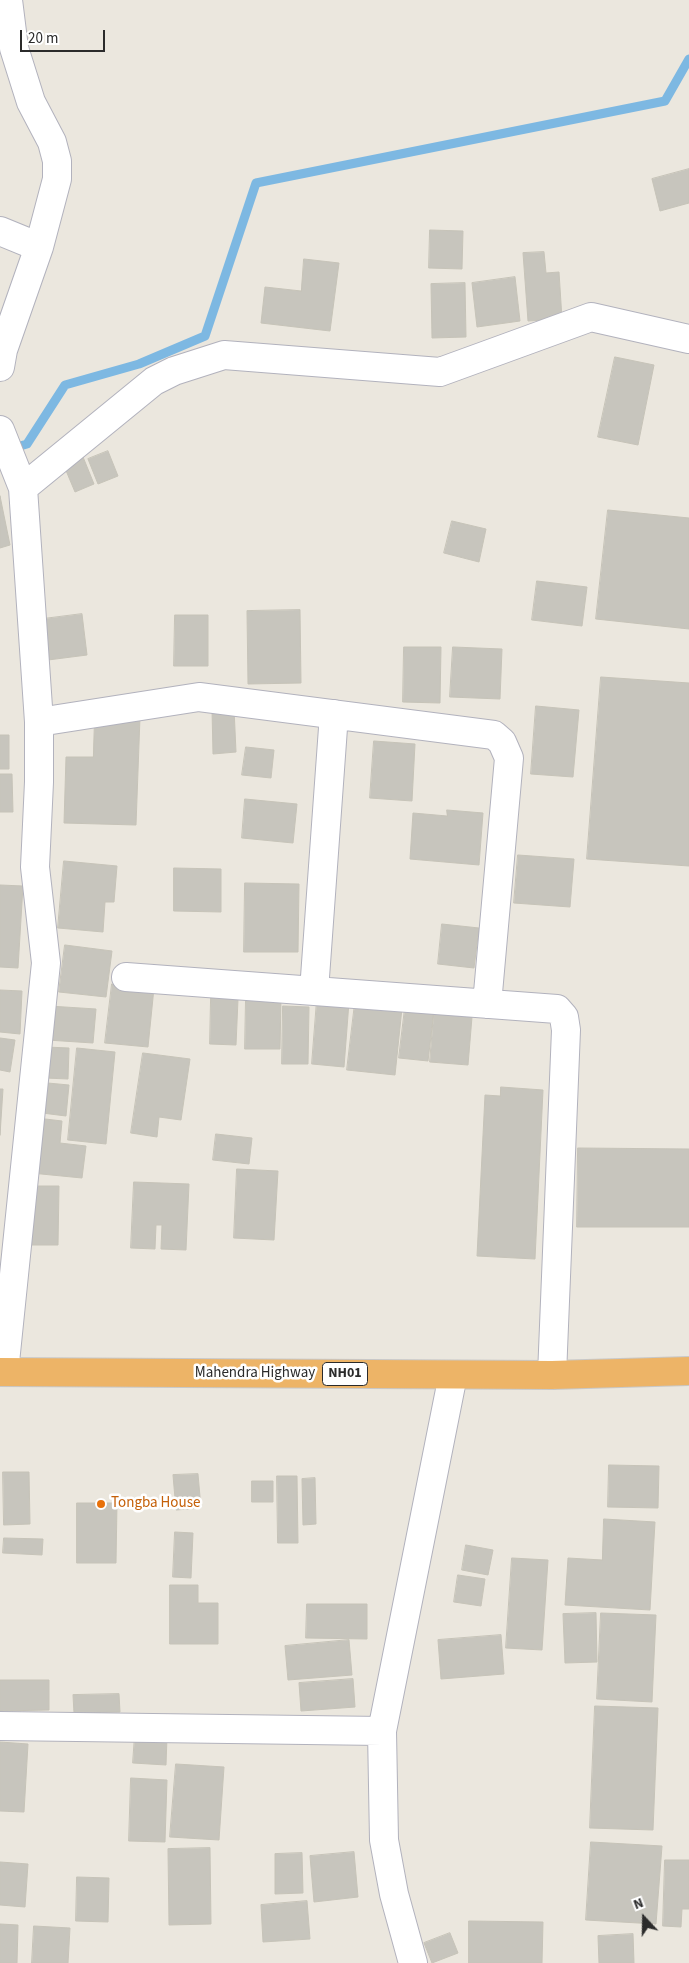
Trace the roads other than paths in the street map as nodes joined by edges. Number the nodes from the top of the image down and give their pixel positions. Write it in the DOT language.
graph roads {
  1 [pos="8,0"];
  2 [pos="0,231"];
  3 [pos="39,247"];
  4 [pos="689,339"];
  5 [pos="0,367"];
  6 [pos="0,430"];
  7 [pos="1,433"];
  8 [pos="20,480"];
  9 [pos="334,714"];
  10 [pos="39,722"];
  11 [pos="126,976"];
  12 [pos="314,991"];
  13 [pos="487,1004"];
  14 [pos="689,1371"];
  15 [pos="2,1372"];
  16 [pos="453,1374"];
  17 [pos="552,1375"];
  18 [pos="0,1726"];
  19 [pos="382,1730"];
  20 [pos="414,1963"];
  1 -- 3 [label="street"];
  2 -- 3 [label="street"];
  3 -- 5 [label="street"];
  4 -- 8 [label="street"];
  6 -- 7 [label="street"];
  7 -- 8 [label="street"];
  8 -- 10 [label="street"];
  9 -- 10 [label="street"];
  9 -- 12 [label="street"];
  9 -- 13 [label="street"];
  10 -- 15 [label="street"];
  11 -- 12 [label="street"];
  12 -- 13 [label="street"];
  13 -- 17 [label="street"];
  14 -- 17 [label="highway, Mahendra Highway / NH01"];
  15 -- 16 [label="highway, Mahendra Highway / NH01"];
  16 -- 17 [label="highway, Mahendra Highway / NH01"];
  16 -- 19 [label="street"];
  18 -- 19 [label="street"];
  19 -- 20 [label="street"];
}
